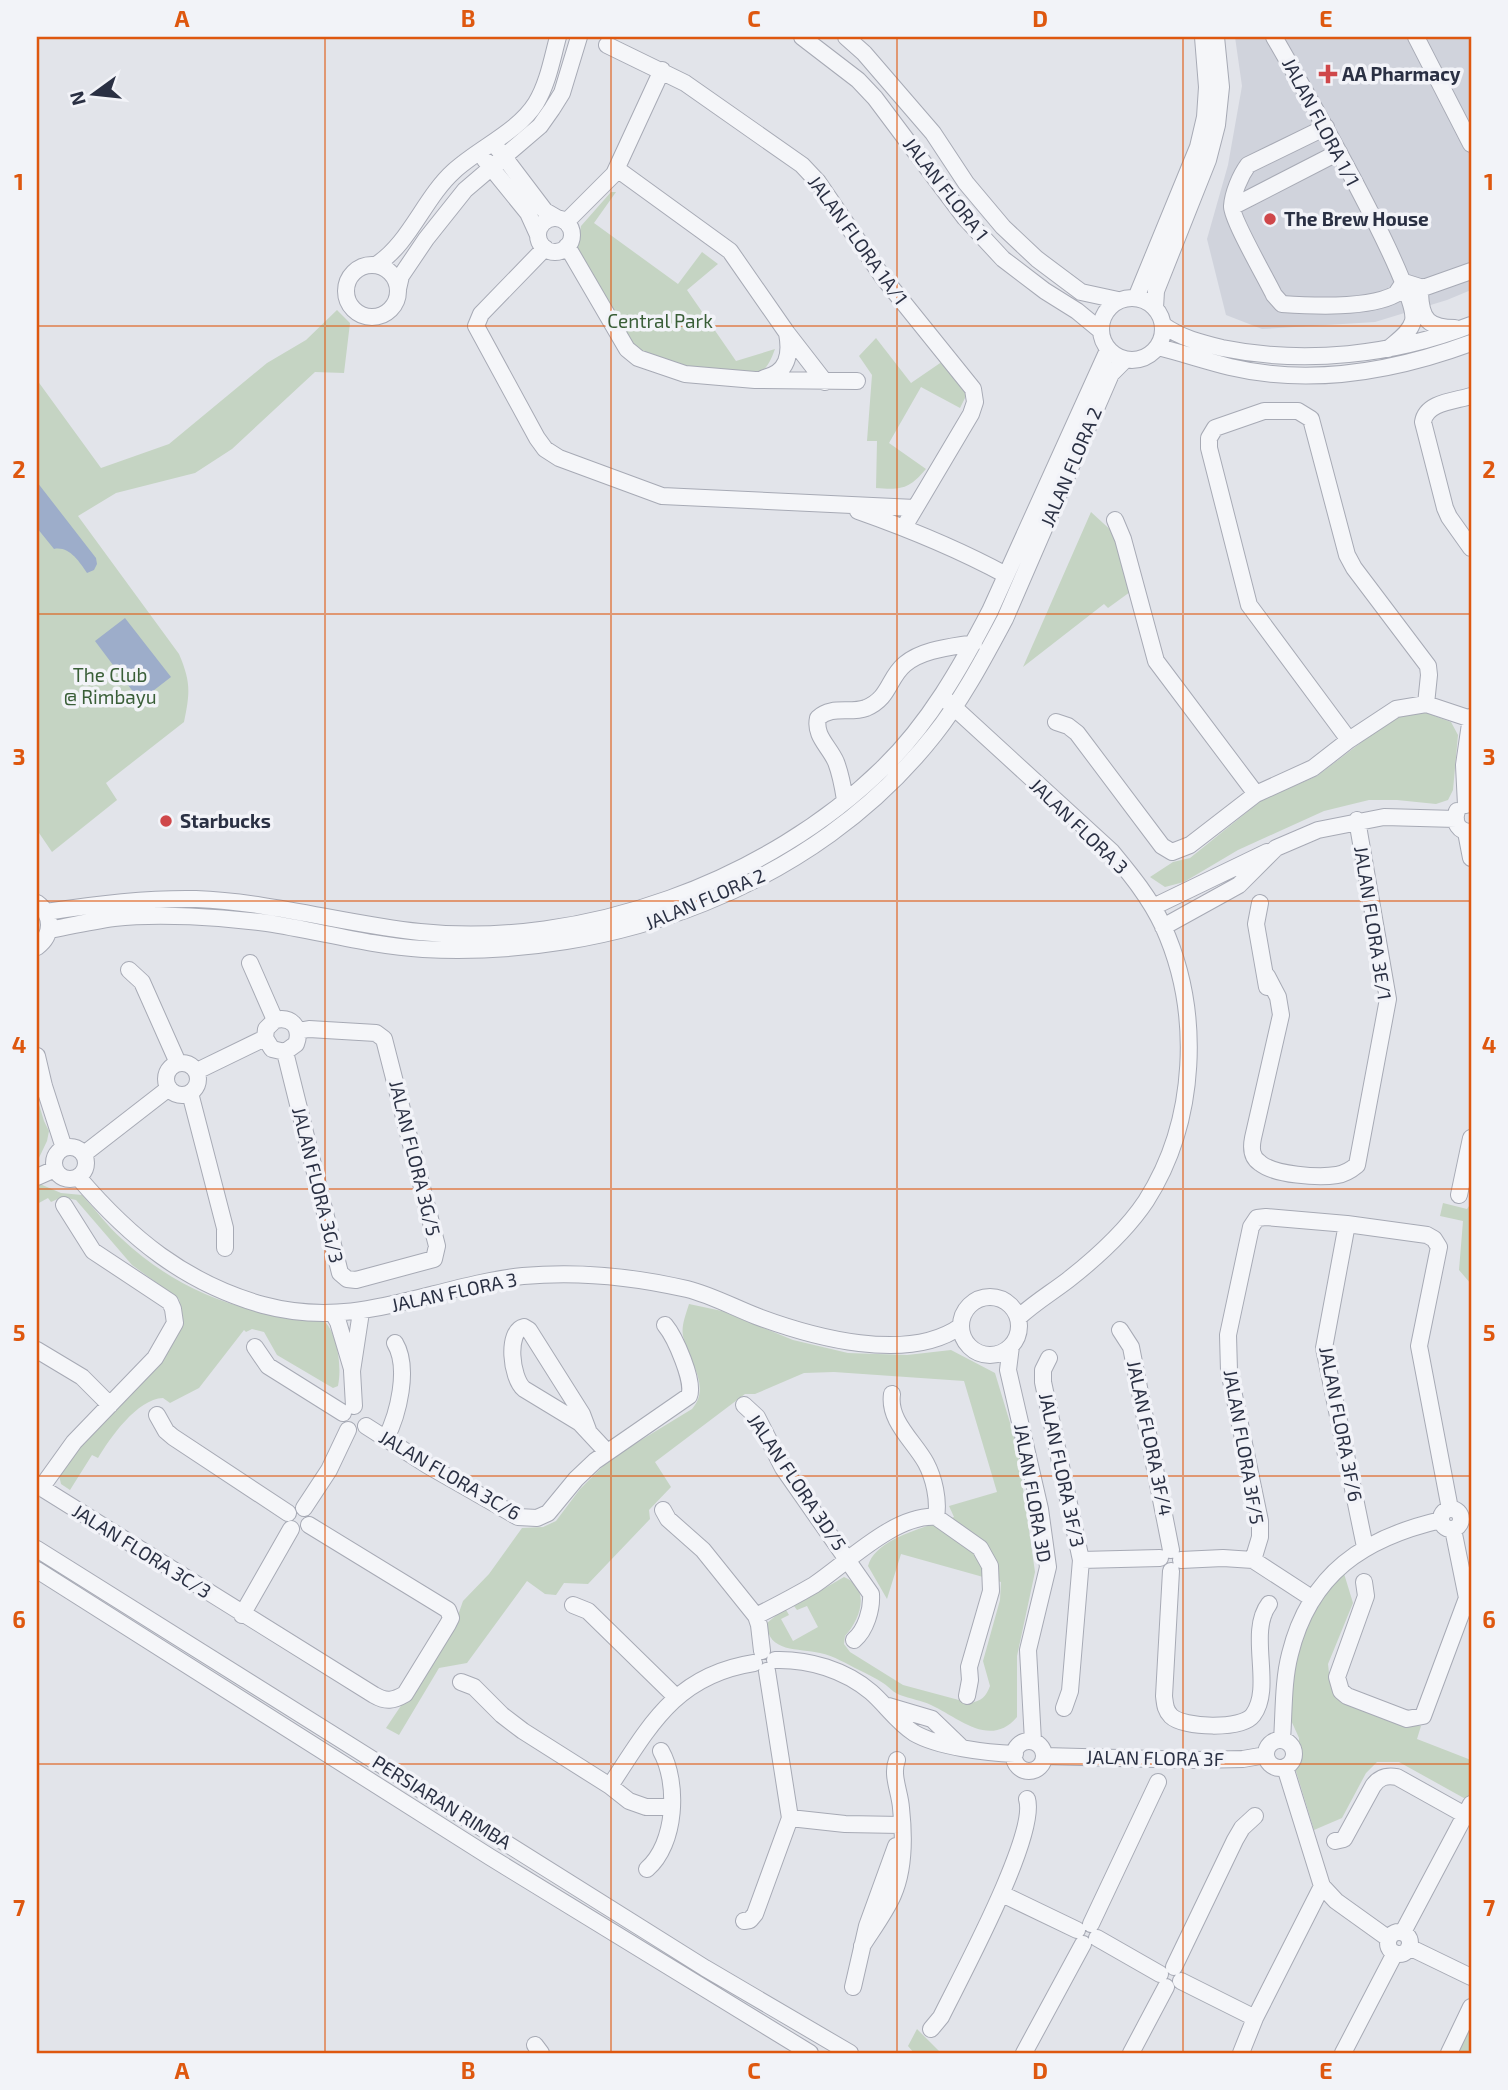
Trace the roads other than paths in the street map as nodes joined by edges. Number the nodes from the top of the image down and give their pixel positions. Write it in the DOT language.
graph roads {
  1 [pos="558,37"];
  2 [pos="579,37"];
  3 [pos="802,37"];
  4 [pos="846,37"];
  5 [pos="1203,37"];
  6 [pos="1216,37"];
  7 [pos="1274,37"];
  8 [pos="1416,37"];
  9 [pos="607,45"];
  10 [pos="662,70"];
  11 [pos="1326,127"];
  12 [pos="1470,139"];
  13 [pos="492,141"];
  14 [pos="479,152"];
  15 [pos="1339,152"];
  16 [pos="498,162"];
  17 [pos="617,169"];
  18 [pos="1231,207"];
  19 [pos="562,220"];
  20 [pos="542,241"];
  21 [pos="567,246"];
  22 [pos="376,265"];
  23 [pos="1471,271"];
  24 [pos="1404,282"];
  25 [pos="1423,288"];
  26 [pos="398,289"];
  27 [pos="1136,298"];
  28 [pos="1118,300"];
  29 [pos="1155,307"];
  30 [pos="1163,325"];
  31 [pos="1467,326"];
  32 [pos="1100,330"];
  33 [pos="787,333"];
  34 [pos="1471,342"];
  35 [pos="1158,347"];
  36 [pos="1108,349"];
  37 [pos="1388,349"];
  38 [pos="1125,360"];
  39 [pos="755,380"];
  40 [pos="857,381"];
  41 [pos="825,382"];
  42 [pos="1471,396"];
  43 [pos="840,504"];
  44 [pos="915,508"];
  45 [pos="1115,520"];
  46 [pos="904,527"];
  47 [pos="1471,548"];
  48 [pos="1006,575"];
  49 [pos="974,643"];
  50 [pos="948,701"];
  51 [pos="1426,704"];
  52 [pos="1471,718"];
  53 [pos="1056,722"];
  54 [pos="1349,740"];
  55 [pos="1256,794"];
  56 [pos="845,800"];
  57 [pos="1469,805"];
  58 [pos="1455,819"];
  59 [pos="1357,820"];
  60 [pos="1469,832"];
  61 [pos="1276,848"];
  62 [pos="1471,858"];
  63 [pos="1260,903"];
  64 [pos="41,907"];
  65 [pos="1153,907"];
  66 [pos="1163,927"];
  67 [pos="49,930"];
  68 [pos="37,947"];
  69 [pos="250,963"];
  70 [pos="129,970"];
  71 [pos="275,1020"];
  72 [pos="298,1031"];
  73 [pos="265,1038"];
  74 [pos="285,1052"];
  75 [pos="37,1056"];
  76 [pos="178,1063"];
  77 [pos="197,1072"];
  78 [pos="169,1088"];
  79 [pos="190,1093"];
  80 [pos="1471,1138"];
  81 [pos="64,1148"];
  82 [pos="84,1154"];
  83 [pos="55,1169"];
  84 [pos="1471,1173"];
  85 [pos="37,1177"];
  86 [pos="78,1177"];
  87 [pos="64,1205"];
  88 [pos="1347,1224"];
  89 [pos="225,1248"];
  90 [pos="423,1263"];
  91 [pos="1035,1301"];
  92 [pos="1007,1302"];
  93 [pos="361,1312"];
  94 [pos="333,1313"];
  95 [pos="1018,1318"];
  96 [pos="665,1325"];
  97 [pos="1120,1330"];
  98 [pos="954,1331"];
  99 [pos="395,1343"];
  100 [pos="1011,1346"];
  101 [pos="256,1347"];
  102 [pos="37,1350"];
  103 [pos="993,1355"];
  104 [pos="1049,1359"];
  105 [pos="1008,1370"];
  106 [pos="352,1371"];
  107 [pos="892,1394"];
  108 [pos="110,1405"];
  109 [pos="744,1405"];
  110 [pos="348,1409"];
  111 [pos="157,1415"];
  112 [pos="366,1426"];
  113 [pos="348,1430"];
  114 [pos="588,1430"];
  115 [pos="386,1438"];
  116 [pos="607,1452"];
  117 [pos="39,1486"];
  118 [pos="304,1508"];
  119 [pos="663,1510"];
  120 [pos="288,1513"];
  121 [pos="936,1517"];
  122 [pos="1455,1518"];
  123 [pos="309,1525"];
  124 [pos="291,1529"];
  125 [pos="1365,1547"];
  126 [pos="37,1549"];
  127 [pos="849,1560"];
  128 [pos="1081,1560"];
  129 [pos="1171,1560"];
  130 [pos="1253,1560"];
  131 [pos="37,1570"];
  132 [pos="1364,1582"];
  133 [pos="1313,1599"];
  134 [pos="1269,1604"];
  135 [pos="573,1605"];
  136 [pos="242,1615"];
  137 [pos="756,1616"];
  138 [pos="855,1640"];
  139 [pos="764,1661"];
  140 [pos="461,1682"];
  141 [pos="967,1696"];
  142 [pos="676,1697"];
  143 [pos="1064,1708"];
  144 [pos="1282,1740"];
  145 [pos="1033,1741"];
  146 [pos="661,1751"];
  147 [pos="1015,1754"];
  148 [pos="1266,1755"];
  149 [pos="1044,1756"];
  150 [pos="897,1760"];
  151 [pos="1285,1767"];
  152 [pos="1158,1782"];
  153 [pos="610,1786"];
  154 [pos="1027,1799"];
  155 [pos="672,1807"];
  156 [pos="1468,1810"];
  157 [pos="1255,1816"];
  158 [pos="790,1818"];
  159 [pos="901,1825"];
  160 [pos="1335,1841"];
  161 [pos="647,1869"];
  162 [pos="1322,1886"];
  163 [pos="1002,1894"];
  164 [pos="744,1921"];
  165 [pos="1087,1934"];
  166 [pos="1399,1943"];
  167 [pos="1170,1977"];
  168 [pos="1471,1977"];
  169 [pos="853,1987"];
  170 [pos="1471,2007"];
  171 [pos="1255,2018"];
  172 [pos="931,2029"];
  173 [pos="810,2053"];
  174 [pos="850,2053"];
  175 [pos="1024,2053"];
  176 [pos="1131,2053"];
  177 [pos="1241,2053"];
  178 [pos="1343,2053"];
  179 [pos="1449,2053"];
  1 -- 13 [label="street"];
  2 -- 16 [label="street"];
  3 -- 32 [label="street, JALAN FLORA 1"];
  4 -- 28 [label="street, JALAN FLORA 1"];
  5 -- 27 [label="street"];
  6 -- 29 [label="street"];
  7 -- 11 [label="street, JALAN FLORA 1/1"];
  8 -- 12 [label="street"];
  9 -- 10 [label="street, JALAN FLORA 1A/1"];
  10 -- 17 [label="street"];
  10 -- 44 [label="street, JALAN FLORA 1A/1"];
  11 -- 15 [label="street, JALAN FLORA 1/1"];
  11 -- 18 [label="street"];
  13 -- 14 [label="street"];
  13 -- 16 [label="street"];
  14 -- 16 [label="street"];
  14 -- 22 [label="street"];
  15 -- 18 [label="street"];
  15 -- 24 [label="street, JALAN FLORA 1/1"];
  16 -- 19 [label="street"];
  16 -- 20 [label="street"];
  16 -- 26 [label="street"];
  17 -- 19 [label="street"];
  17 -- 33 [label="street"];
  18 -- 24 [label="street"];
  19 -- 20 [label="street"];
  19 -- 21 [label="street"];
  20 -- 21 [label="street"];
  20 -- 43 [label="street"];
  21 -- 39 [label="street"];
  22 -- 26 [label="street"];
  22 -- 26 [label="street"];
  23 -- 25 [label="street"];
  24 -- 25 [label="street"];
  24 -- 37 [label="street, JALAN FLORA 1/1"];
  25 -- 31 [label="street"];
  27 -- 28 [label="street, JALAN FLORA 1"];
  27 -- 29 [label="street"];
  28 -- 32 [label="street"];
  29 -- 30 [label="street"];
  30 -- 35 [label="street"];
  30 -- 37 [label="street"];
  31 -- 37 [label="street"];
  32 -- 36 [label="street, JALAN FLORA 1"];
  33 -- 39 [label="street"];
  33 -- 41 [label="street"];
  34 -- 35 [label="street"];
  35 -- 38 [label="street"];
  36 -- 38 [label="street"];
  36 -- 48 [label="street, JALAN FLORA 2"];
  38 -- 50 [label="street, JALAN FLORA 2"];
  39 -- 41 [label="street"];
  40 -- 41 [label="street"];
  42 -- 47 [label="street"];
  43 -- 44 [label="street"];
  43 -- 46 [label="street"];
  44 -- 46 [label="street, JALAN FLORA 1A/1"];
  45 -- 55 [label="street"];
  46 -- 48 [label="street"];
  48 -- 49 [label="street, JALAN FLORA 2"];
  49 -- 50 [label="street, JALAN FLORA 2"];
  49 -- 56 [label="street"];
  50 -- 56 [label="street, JALAN FLORA 2"];
  50 -- 65 [label="street, JALAN FLORA 3"];
  50 -- 67 [label="street, JALAN FLORA 2"];
  51 -- 52 [label="street"];
  51 -- 54 [label="street"];
  51 -- 54 [label="street"];
  52 -- 57 [label="street"];
  53 -- 55 [label="street"];
  54 -- 55 [label="street"];
  56 -- 64 [label="street, JALAN FLORA 2"];
  57 -- 58 [label="street"];
  58 -- 59 [label="street"];
  58 -- 60 [label="street"];
  59 -- 61 [label="street"];
  59 -- 63 [label="street, JALAN FLORA 3E/1"];
  60 -- 62 [label="street"];
  61 -- 65 [label="street"];
  61 -- 66 [label="street"];
  64 -- 67 [label="street"];
  65 -- 66 [label="street, JALAN FLORA 3"];
  66 -- 91 [label="street, JALAN FLORA 3"];
  67 -- 68 [label="street"];
  69 -- 71 [label="street"];
  70 -- 76 [label="street"];
  71 -- 72 [label="street"];
  71 -- 73 [label="street"];
  72 -- 74 [label="street"];
  72 -- 90 [label="street, JALAN FLORA 3G/5"];
  73 -- 74 [label="street"];
  73 -- 77 [label="street"];
  74 -- 90 [label="street, JALAN FLORA 3G/3"];
  75 -- 81 [label="street"];
  76 -- 77 [label="street"];
  76 -- 78 [label="street"];
  77 -- 79 [label="street"];
  78 -- 79 [label="street"];
  78 -- 82 [label="street"];
  79 -- 89 [label="street"];
  80 -- 84 [label="street"];
  81 -- 82 [label="street"];
  81 -- 83 [label="street"];
  82 -- 86 [label="street"];
  83 -- 85 [label="street"];
  83 -- 86 [label="street"];
  86 -- 94 [label="street, JALAN FLORA 3"];
  87 -- 108 [label="street"];
  88 -- 122 [label="street"];
  88 -- 125 [label="street, JALAN FLORA 3F/6"];
  88 -- 130 [label="street, JALAN FLORA 3F/5"];
  91 -- 92 [label="street, JALAN FLORA 3"];
  91 -- 95 [label="street, JALAN FLORA 3"];
  92 -- 95 [label="street"];
  92 -- 98 [label="street, JALAN FLORA 3"];
  93 -- 94 [label="street, JALAN FLORA 3"];
  93 -- 98 [label="street, JALAN FLORA 3"];
  93 -- 106 [label="street"];
  94 -- 106 [label="street"];
  95 -- 100 [label="street"];
  96 -- 116 [label="street"];
  97 -- 129 [label="street, JALAN FLORA 3F/4"];
  98 -- 103 [label="street"];
  99 -- 115 [label="street"];
  100 -- 103 [label="street"];
  100 -- 105 [label="street, JALAN FLORA 3D"];
  101 -- 110 [label="street"];
  102 -- 108 [label="street"];
  103 -- 105 [label="street"];
  104 -- 128 [label="street, JALAN FLORA 3F/3"];
  105 -- 145 [label="street, JALAN FLORA 3D"];
  106 -- 110 [label="street"];
  107 -- 121 [label="street"];
  108 -- 117 [label="street"];
  109 -- 127 [label="street, JALAN FLORA 3D/5"];
  110 -- 112 [label="street"];
  110 -- 113 [label="street"];
  111 -- 120 [label="street"];
  112 -- 113 [label="street"];
  112 -- 115 [label="street, JALAN FLORA 3C/6"];
  113 -- 118 [label="street"];
  114 -- 114 [label="street"];
  114 -- 116 [label="street"];
  115 -- 116 [label="street, JALAN FLORA 3C/6"];
  117 -- 136 [label="street, JALAN FLORA 3C/3"];
  118 -- 120 [label="street"];
  118 -- 123 [label="street"];
  119 -- 137 [label="street"];
  120 -- 124 [label="street"];
  121 -- 127 [label="street"];
  121 -- 141 [label="street"];
  122 -- 125 [label="street"];
  122 -- 132 [label="street"];
  123 -- 124 [label="street"];
  123 -- 136 [label="street, JALAN FLORA 3C/3"];
  124 -- 136 [label="street"];
  125 -- 133 [label="street"];
  126 -- 174 [label="street, PERSIARAN RIMBA"];
  127 -- 137 [label="street"];
  127 -- 138 [label="street, JALAN FLORA 3D/5"];
  128 -- 129 [label="street"];
  128 -- 143 [label="street, JALAN FLORA 3F/3"];
  129 -- 130 [label="street"];
  129 -- 134 [label="street, JALAN FLORA 3F/4"];
  130 -- 133 [label="street"];
  131 -- 173 [label="street, PERSIARAN RIMBA"];
  133 -- 144 [label="street"];
  135 -- 142 [label="street"];
  137 -- 139 [label="street"];
  139 -- 142 [label="street"];
  139 -- 147 [label="street"];
  139 -- 158 [label="street"];
  140 -- 153 [label="street"];
  142 -- 153 [label="street"];
  144 -- 148 [label="street"];
  144 -- 151 [label="street"];
  145 -- 147 [label="street"];
  145 -- 149 [label="street"];
  146 -- 155 [label="street"];
  147 -- 149 [label="street"];
  148 -- 149 [label="street, JALAN FLORA 3F"];
  148 -- 151 [label="street"];
  150 -- 159 [label="street"];
  151 -- 162 [label="street"];
  152 -- 165 [label="street"];
  153 -- 155 [label="street"];
  154 -- 163 [label="street"];
  155 -- 161 [label="street"];
  156 -- 160 [label="street"];
  156 -- 166 [label="street"];
  157 -- 167 [label="street"];
  158 -- 159 [label="street"];
  158 -- 164 [label="street"];
  159 -- 169 [label="street"];
  162 -- 166 [label="street"];
  162 -- 171 [label="street"];
  163 -- 165 [label="street"];
  163 -- 172 [label="street"];
  165 -- 167 [label="street"];
  165 -- 175 [label="street"];
  166 -- 168 [label="street"];
  166 -- 178 [label="street"];
  167 -- 171 [label="street"];
  167 -- 176 [label="street"];
  170 -- 179 [label="street"];
  171 -- 177 [label="street"];
}
